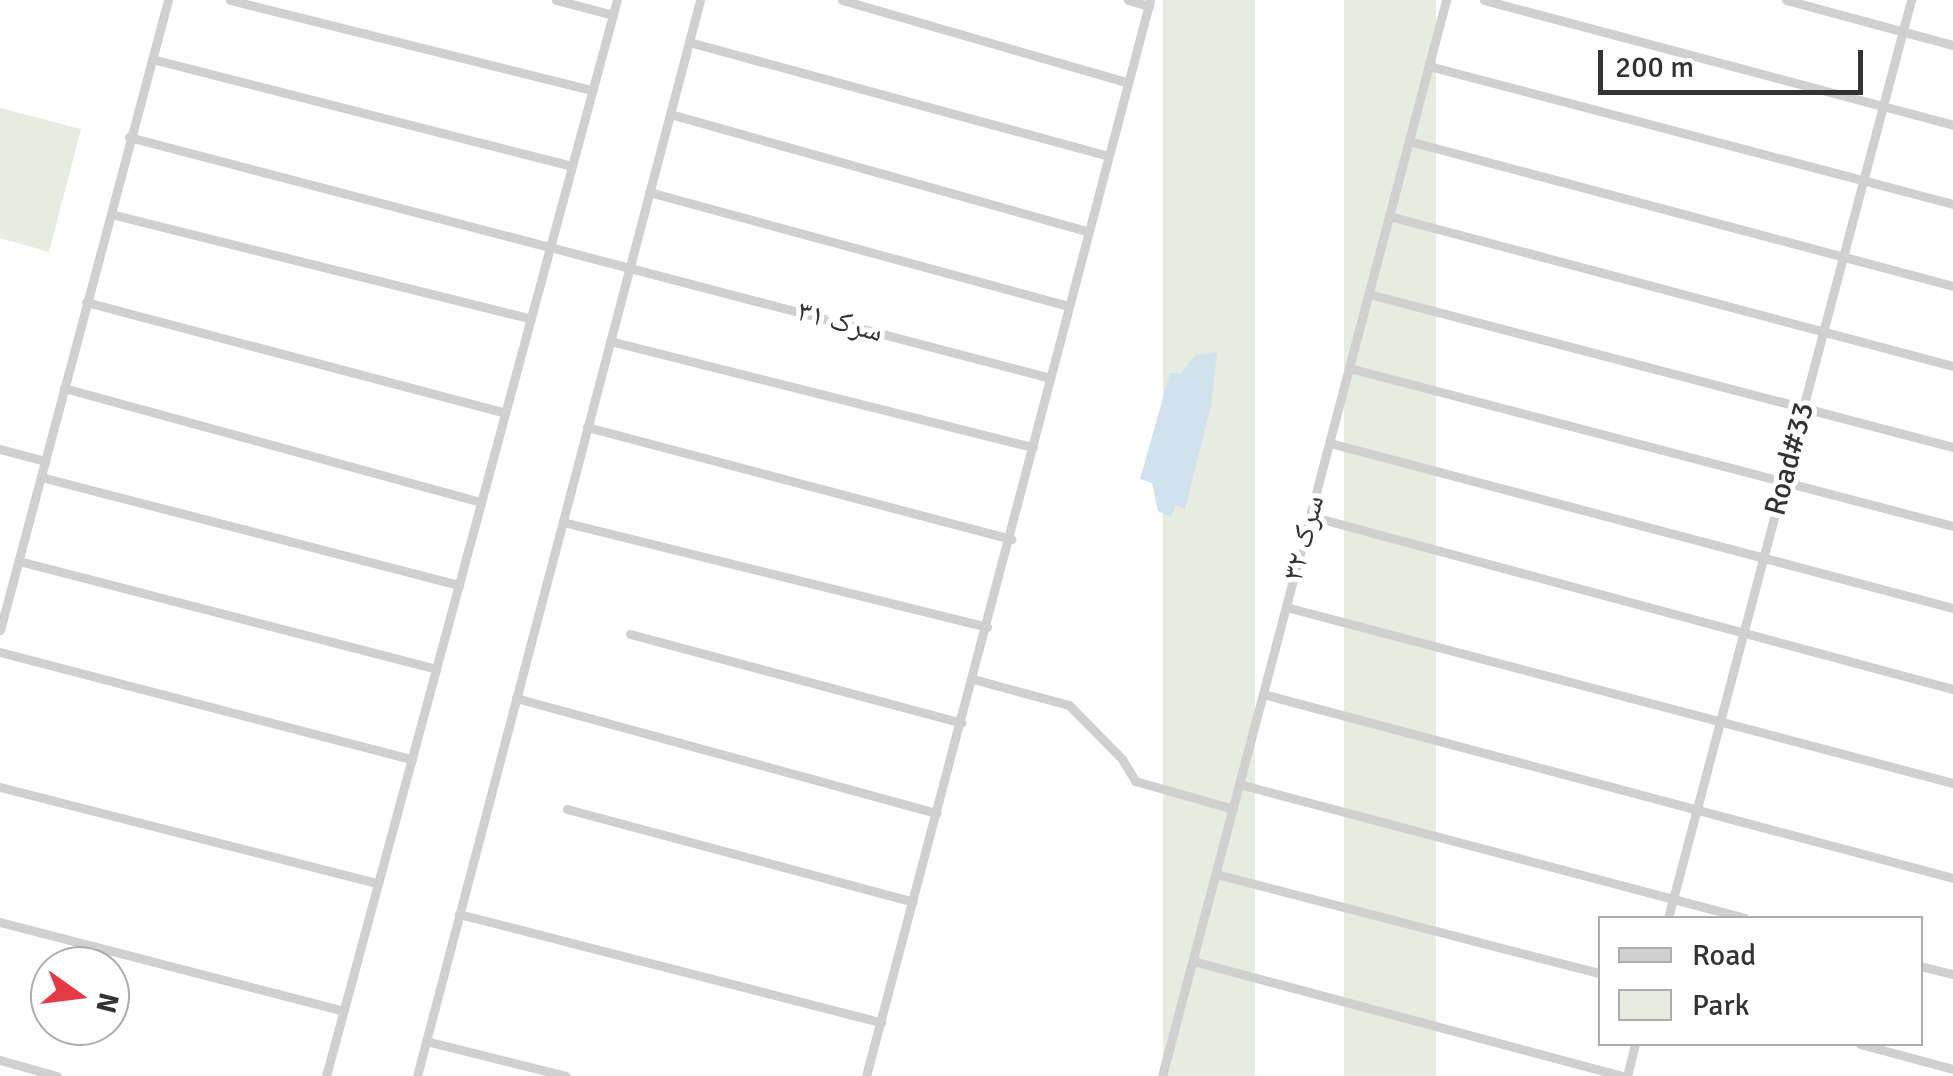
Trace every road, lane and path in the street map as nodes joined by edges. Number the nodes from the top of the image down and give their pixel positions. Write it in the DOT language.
graph roads {
  1 [pos="168,0"];
  2 [pos="230,0"];
  3 [pos="556,0"];
  4 [pos="617,0"];
  5 [pos="700,0"];
  6 [pos="842,0"];
  7 [pos="1128,0"];
  8 [pos="1446,0"];
  9 [pos="1484,0"];
  10 [pos="1786,0"];
  11 [pos="1911,0"];
  12 [pos="1150,3"];
  13 [pos="613,15"];
  14 [pos="1902,32"];
  15 [pos="688,42"];
  16 [pos="1953,45"];
  17 [pos="152,59"];
  18 [pos="1429,66"];
  19 [pos="1127,82"];
  20 [pos="592,90"];
  21 [pos="1883,106"];
  22 [pos="670,114"];
  23 [pos="1953,125"];
  24 [pos="130,137"];
  25 [pos="1409,142"];
  26 [pos="1106,156"];
  27 [pos="572,166"];
  28 [pos="1864,180"];
  29 [pos="649,192"];
  30 [pos="1953,204"];
  31 [pos="111,214"];
  32 [pos="1389,216"];
  33 [pos="1087,231"];
  34 [pos="550,245"];
  35 [pos="1843,256"];
  36 [pos="630,266"];
  37 [pos="1953,286"];
  38 [pos="1369,294"];
  39 [pos="86,302"];
  40 [pos="1070,306"];
  41 [pos="530,319"];
  42 [pos="1824,332"];
  43 [pos="610,341"];
  44 [pos="1953,366"];
  45 [pos="1349,368"];
  46 [pos="1050,378"];
  47 [pos="64,388"];
  48 [pos="1804,407"];
  49 [pos="505,413"];
  50 [pos="588,427"];
  51 [pos="1330,443"];
  52 [pos="1953,447"];
  53 [pos="1034,448"];
  54 [pos="0,449"];
  55 [pos="45,461"];
  56 [pos="41,477"];
  57 [pos="1784,481"];
  58 [pos="481,502"];
  59 [pos="1310,516"];
  60 [pos="563,522"];
  61 [pos="1953,526"];
  62 [pos="1011,539"];
  63 [pos="1764,558"];
  64 [pos="18,560"];
  65 [pos="459,585"];
  66 [pos="1286,606"];
  67 [pos="1953,608"];
  68 [pos="987,627"];
  69 [pos="0,630"];
  70 [pos="630,634"];
  71 [pos="1744,634"];
  72 [pos="0,652"];
  73 [pos="436,669"];
  74 [pos="973,679"];
  75 [pos="1953,689"];
  76 [pos="1263,694"];
  77 [pos="516,698"];
  78 [pos="1720,722"];
  79 [pos="961,723"];
  80 [pos="412,759"];
  81 [pos="1953,783"];
  82 [pos="1240,784"];
  83 [pos="0,786"];
  84 [pos="1233,808"];
  85 [pos="567,809"];
  86 [pos="1697,810"];
  87 [pos="937,813"];
  88 [pos="1216,874"];
  89 [pos="1953,878"];
  90 [pos="378,883"];
  91 [pos="1674,899"];
  92 [pos="913,902"];
  93 [pos="460,914"];
  94 [pos="1669,916"];
  95 [pos="1738,916"];
  96 [pos="0,922"];
  97 [pos="1193,961"];
  98 [pos="1923,967"];
  99 [pos="1598,972"];
  100 [pos="1953,974"];
  101 [pos="344,1011"];
  102 [pos="881,1022"];
  103 [pos="426,1040"];
  104 [pos="1635,1046"];
  105 [pos="1867,1046"];
  106 [pos="0,1060"];
  107 [pos="1953,1069"];
  108 [pos="56,1076"];
  109 [pos="326,1076"];
  110 [pos="417,1076"];
  111 [pos="566,1076"];
  112 [pos="866,1076"];
  113 [pos="1162,1076"];
  114 [pos="1624,1076"];
  1 -- 17 [label="street"];
  2 -- 20 [label="street"];
  3 -- 13 [label="street"];
  4 -- 13 [label="street"];
  5 -- 15 [label="street"];
  6 -- 19 [label="street"];
  7 -- 12 [label="street"];
  8 -- 18 [label="street, سرک ۳۲"];
  9 -- 21 [label="street"];
  10 -- 14 [label="street"];
  11 -- 14 [label="street, Road#33"];
  12 -- 19 [label="street"];
  13 -- 20 [label="street"];
  14 -- 16 [label="street"];
  14 -- 21 [label="street, Road#33"];
  15 -- 22 [label="street"];
  15 -- 26 [label="street"];
  17 -- 24 [label="street"];
  17 -- 27 [label="street"];
  18 -- 25 [label="street, سرک ۳۲"];
  18 -- 28 [label="street"];
  19 -- 26 [label="street"];
  20 -- 27 [label="street"];
  21 -- 23 [label="street"];
  21 -- 28 [label="street, Road#33"];
  22 -- 29 [label="street"];
  22 -- 33 [label="street"];
  24 -- 31 [label="street"];
  24 -- 34 [label="street, سرک ۳۱"];
  25 -- 32 [label="street, سرک ۳۲"];
  25 -- 35 [label="street"];
  26 -- 33 [label="street"];
  27 -- 34 [label="street"];
  28 -- 30 [label="street"];
  28 -- 35 [label="street, Road#33"];
  29 -- 36 [label="street"];
  29 -- 40 [label="street"];
  31 -- 39 [label="street"];
  31 -- 41 [label="street"];
  32 -- 38 [label="street, سرک ۳۲"];
  32 -- 42 [label="street"];
  33 -- 40 [label="street"];
  34 -- 36 [label="street, سرک ۳۱"];
  34 -- 41 [label="street"];
  35 -- 37 [label="street"];
  35 -- 42 [label="street, Road#33"];
  36 -- 43 [label="street"];
  36 -- 46 [label="street, سرک ۳۱"];
  38 -- 45 [label="street, سرک ۳۲"];
  38 -- 48 [label="street"];
  39 -- 47 [label="street"];
  39 -- 49 [label="street"];
  40 -- 46 [label="street"];
  41 -- 49 [label="street"];
  42 -- 44 [label="street"];
  42 -- 48 [label="street, Road#33"];
  43 -- 50 [label="street"];
  43 -- 53 [label="street"];
  45 -- 51 [label="street, سرک ۳۲"];
  45 -- 57 [label="street"];
  46 -- 53 [label="street"];
  47 -- 55 [label="street"];
  47 -- 58 [label="street"];
  48 -- 52 [label="street"];
  48 -- 57 [label="street, Road#33"];
  49 -- 58 [label="street"];
  50 -- 60 [label="street"];
  50 -- 62 [label="street"];
  51 -- 59 [label="street, سرک ۳۲"];
  51 -- 63 [label="street"];
  53 -- 62 [label="street"];
  54 -- 55 [label="street"];
  55 -- 56 [label="street"];
  56 -- 64 [label="street"];
  56 -- 65 [label="street"];
  57 -- 61 [label="street"];
  57 -- 63 [label="street, Road#33"];
  58 -- 65 [label="street"];
  59 -- 66 [label="street, سرک ۳۲"];
  59 -- 71 [label="street"];
  60 -- 68 [label="street"];
  60 -- 77 [label="street"];
  62 -- 68 [label="street"];
  63 -- 67 [label="street"];
  63 -- 71 [label="street, Road#33"];
  64 -- 69 [label="street"];
  64 -- 73 [label="street"];
  65 -- 73 [label="street"];
  66 -- 76 [label="street, سرک ۳۲"];
  66 -- 78 [label="street"];
  68 -- 74 [label="street"];
  70 -- 79 [label="street"];
  71 -- 75 [label="street"];
  71 -- 78 [label="street, Road#33"];
  72 -- 80 [label="street"];
  73 -- 80 [label="street"];
  74 -- 79 [label="street"];
  74 -- 84 [label="street"];
  76 -- 82 [label="street, سرک ۳۲"];
  76 -- 86 [label="street"];
  77 -- 87 [label="street"];
  77 -- 93 [label="street"];
  78 -- 81 [label="street"];
  78 -- 86 [label="street, Road#33"];
  79 -- 87 [label="street"];
  80 -- 90 [label="street"];
  82 -- 84 [label="street, سرک ۳۲"];
  82 -- 91 [label="street"];
  83 -- 90 [label="street"];
  84 -- 88 [label="street, سرک ۳۲"];
  85 -- 92 [label="street"];
  86 -- 89 [label="street"];
  86 -- 91 [label="street, Road#33"];
  87 -- 92 [label="street"];
  88 -- 97 [label="street, سرک ۳۲"];
  88 -- 99 [label="street"];
  90 -- 101 [label="street"];
  91 -- 94 [label="street, Road#33"];
  91 -- 95 [label="street"];
  92 -- 102 [label="street"];
  93 -- 102 [label="street"];
  93 -- 103 [label="street"];
  96 -- 101 [label="street"];
  97 -- 113 [label="street, سرک ۳۲"];
  97 -- 114 [label="street"];
  98 -- 100 [label="street"];
  101 -- 109 [label="street"];
  102 -- 112 [label="street"];
  103 -- 110 [label="street"];
  103 -- 111 [label="street"];
  104 -- 114 [label="street"];
  105 -- 107 [label="street"];
  106 -- 108 [label="street"];
}
